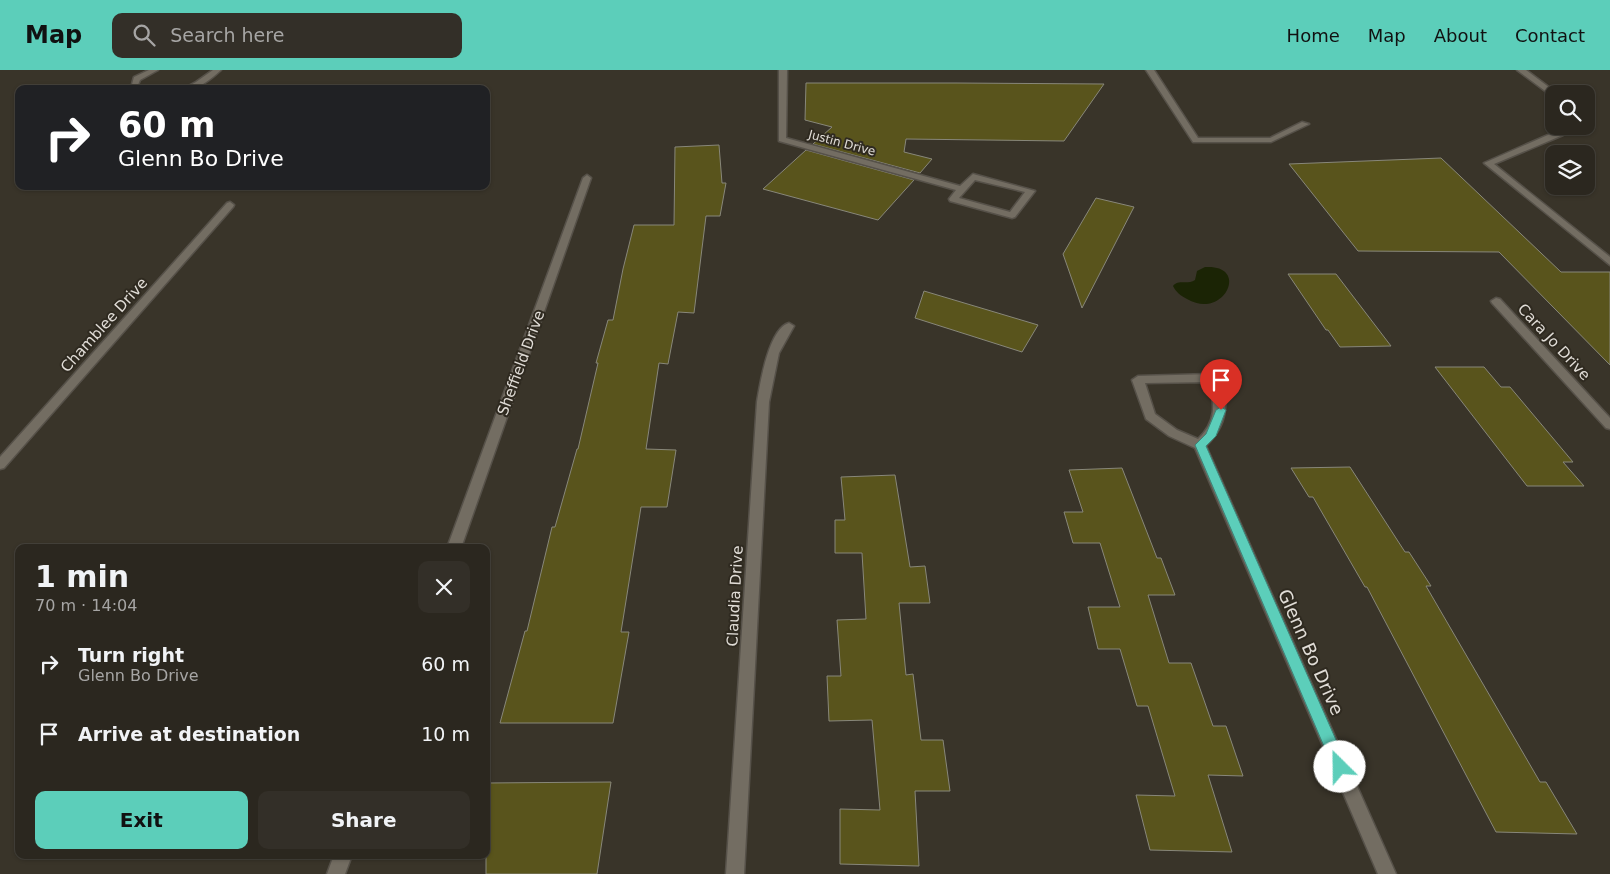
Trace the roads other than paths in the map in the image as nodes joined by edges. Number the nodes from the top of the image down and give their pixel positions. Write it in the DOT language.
graph roads {
  1 [pos="154,70"];
  2 [pos="217,70"];
  3 [pos="783,70"];
  4 [pos="1150,70"];
  5 [pos="1521,70"];
  6 [pos="134,85"];
  7 [pos="196,85"];
  8 [pos="1545,87"];
  9 [pos="1304,124"];
  10 [pos="1555,135"];
  11 [pos="587,178"];
  12 [pos="962,189"];
  13 [pos="230,205"];
  14 [pos="1610,262"];
  15 [pos="1496,301"];
  16 [pos="789,326"];
  17 [pos="1610,425"];
  18 [pos="1200,445"];
  19 [pos="0,465"];
  20 [pos="455,544"];
  21 [pos="342,859"];
  22 [pos="336,874"];
  23 [pos="735,874"];
  24 [pos="1387,874"];
  1 -- 6 [label="street"];
  2 -- 7 [label="street"];
  3 -- 12 [label="street, Justin Drive"];
  4 -- 9 [label="street"];
  5 -- 8 [label="street"];
  10 -- 14 [label="street"];
  11 -- 20 [label="street, Sheffield Drive"];
  12 -- 12 [label="street"];
  13 -- 19 [label="street, Chamblee Drive"];
  15 -- 17 [label="street, Cara Jo Drive"];
  16 -- 23 [label="street, Claudia Drive"];
  18 -- 18 [label="street"];
  18 -- 24 [label="street, Glenn Bo Drive"];
  21 -- 22 [label="street"];
}
